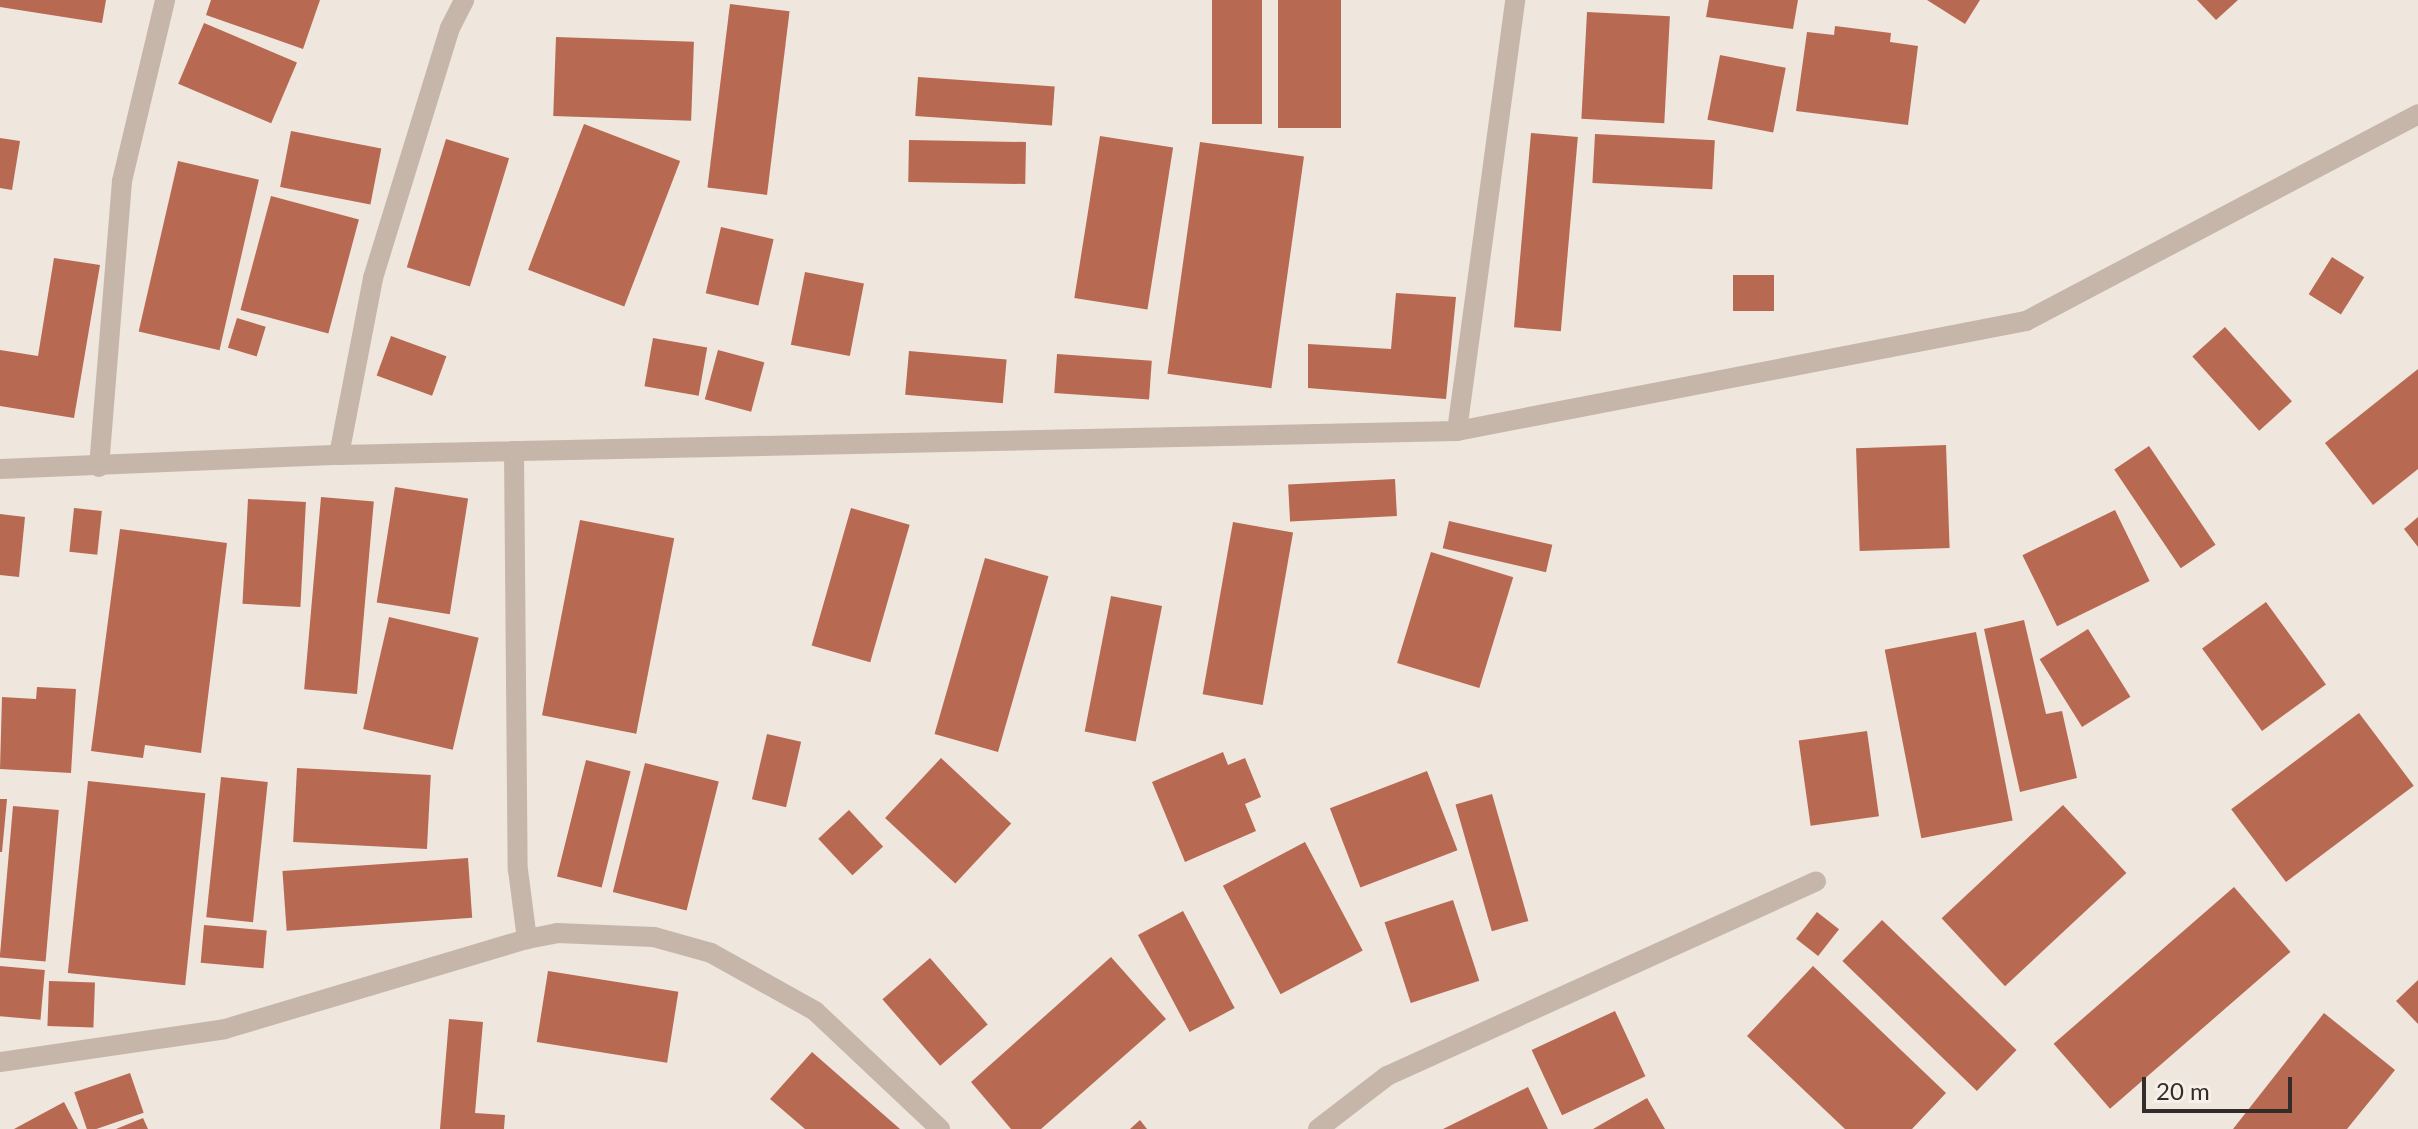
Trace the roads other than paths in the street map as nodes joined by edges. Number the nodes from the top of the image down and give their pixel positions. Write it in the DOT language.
graph roads {
  1 [pos="165,0"];
  2 [pos="464,0"];
  3 [pos="1515,0"];
  4 [pos="2418,114"];
  5 [pos="1457,431"];
  6 [pos="514,451"];
  7 [pos="339,455"];
  8 [pos="99,467"];
  9 [pos="0,469"];
  10 [pos="1816,881"];
  11 [pos="527,939"];
  12 [pos="0,1062"];
  13 [pos="940,1129"];
  14 [pos="1318,1129"];
  1 -- 8 [label="street"];
  2 -- 7 [label="street"];
  3 -- 5 [label="street"];
  4 -- 5 [label="street"];
  5 -- 6 [label="street"];
  6 -- 7 [label="street"];
  6 -- 11 [label="street"];
  7 -- 8 [label="street"];
  8 -- 9 [label="street"];
  10 -- 14 [label="street"];
  11 -- 12 [label="street"];
  11 -- 13 [label="street"];
}
